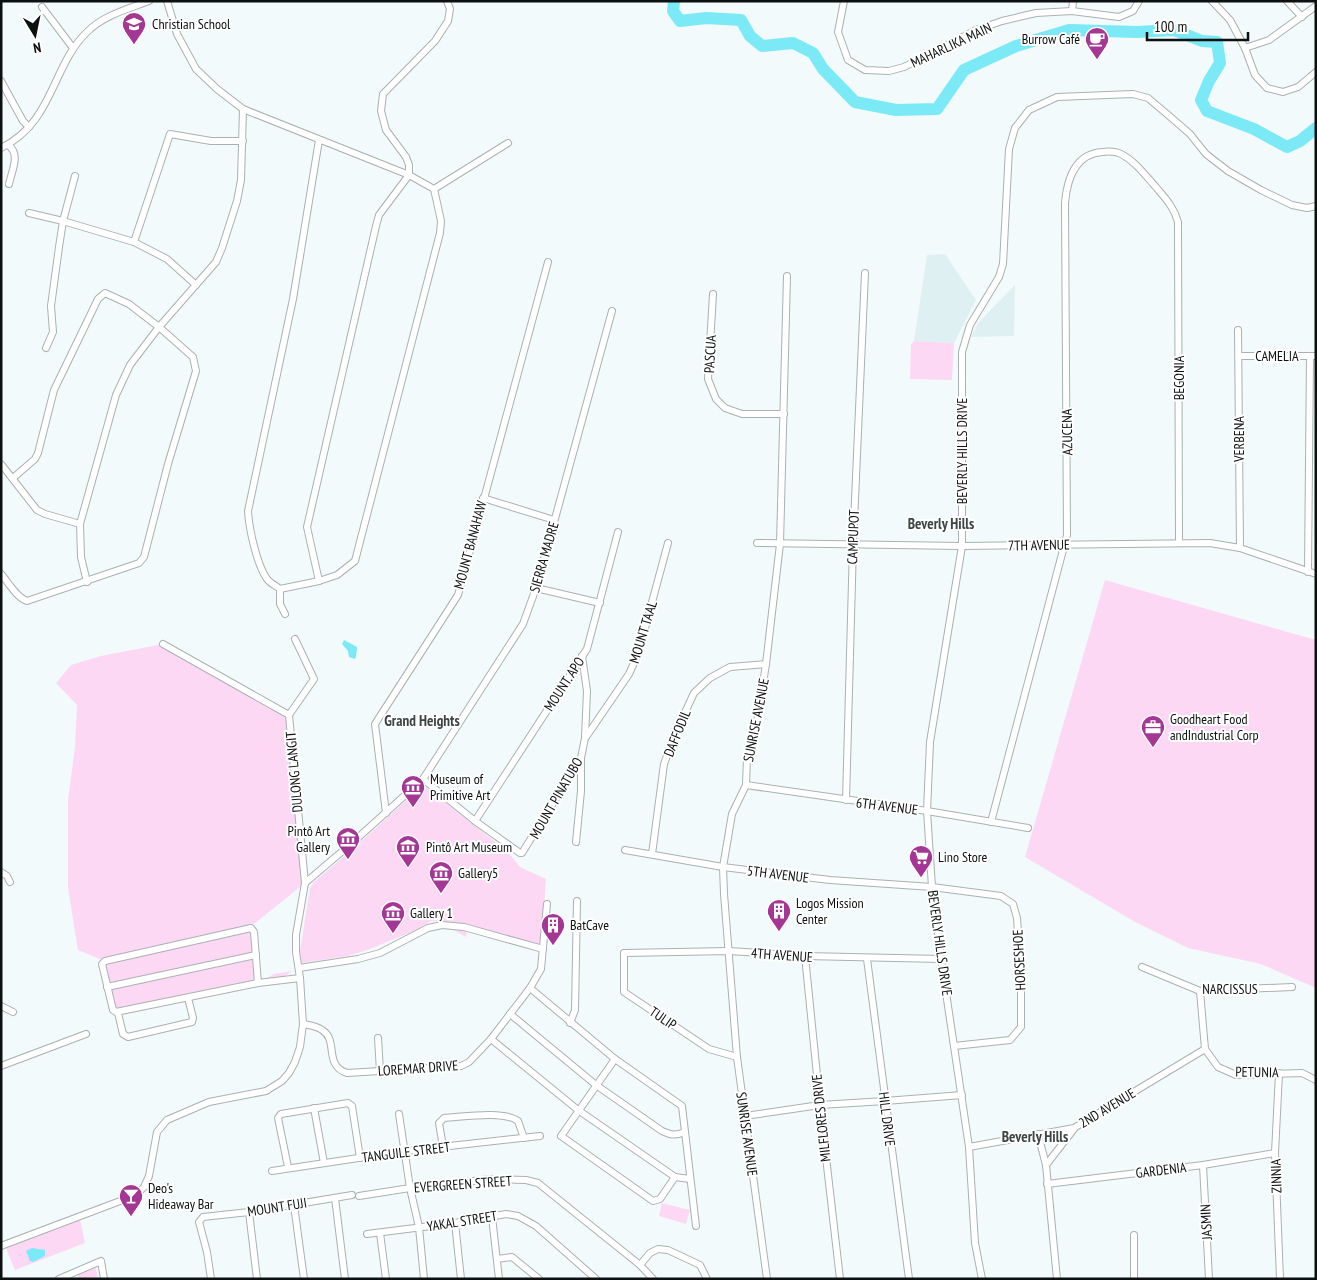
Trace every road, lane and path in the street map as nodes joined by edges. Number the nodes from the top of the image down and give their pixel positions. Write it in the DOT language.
graph roads {
  1 [pos="149,1"];
  2 [pos="167,1"];
  3 [pos="447,1"];
  4 [pos="844,1"];
  5 [pos="1073,1"];
  6 [pos="1140,1"];
  7 [pos="1212,1"];
  8 [pos="1287,1"];
  9 [pos="1316,6"];
  10 [pos="42,7"];
  11 [pos="1072,11"];
  12 [pos="1302,17"];
  13 [pos="74,48"];
  14 [pos="1245,48"];
  15 [pos="1316,72"];
  16 [pos="1,81"];
  17 [pos="244,109"];
  18 [pos="29,127"];
  19 [pos="319,140"];
  20 [pos="243,141"];
  21 [pos="508,143"];
  22 [pos="8,144"];
  23 [pos="1,148"];
  24 [pos="408,175"];
  25 [pos="76,176"];
  26 [pos="9,184"];
  27 [pos="434,190"];
  28 [pos="1316,206"];
  29 [pos="29,213"];
  30 [pos="1176,214"];
  31 [pos="63,221"];
  32 [pos="134,242"];
  33 [pos="548,262"];
  34 [pos="865,273"];
  35 [pos="787,276"];
  36 [pos="196,285"];
  37 [pos="713,294"];
  38 [pos="612,311"];
  39 [pos="159,327"];
  40 [pos="1238,330"];
  41 [pos="46,348"];
  42 [pos="1239,356"];
  43 [pos="1313,356"];
  44 [pos="784,414"];
  45 [pos="1,464"];
  46 [pos="12,478"];
  47 [pos="483,498"];
  48 [pos="554,520"];
  49 [pos="80,524"];
  50 [pos="618,532"];
  51 [pos="1179,542"];
  52 [pos="757,543"];
  53 [pos="668,544"];
  54 [pos="780,544"];
  55 [pos="853,545"];
  56 [pos="1065,545"];
  57 [pos="962,546"];
  58 [pos="1240,548"];
  59 [pos="1308,572"];
  60 [pos="1,574"];
  61 [pos="1316,574"];
  62 [pos="319,581"];
  63 [pos="87,582"];
  64 [pos="536,588"];
  65 [pos="280,589"];
  66 [pos="600,603"];
  67 [pos="284,614"];
  68 [pos="295,639"];
  69 [pos="163,644"];
  70 [pos="582,656"];
  71 [pos="766,664"];
  72 [pos="289,716"];
  73 [pos="585,738"];
  74 [pos="581,758"];
  75 [pos="423,779"];
  76 [pos="746,785"];
  77 [pos="846,800"];
  78 [pos="927,811"];
  79 [pos="386,813"];
  80 [pos="475,821"];
  81 [pos="991,822"];
  82 [pos="1028,828"];
  83 [pos="576,842"];
  84 [pos="625,850"];
  85 [pos="652,854"];
  86 [pos="723,867"];
  87 [pos="1,872"];
  88 [pos="10,882"];
  89 [pos="305,883"];
  90 [pos="932,887"];
  91 [pos="577,901"];
  92 [pos="547,904"];
  93 [pos="543,949"];
  94 [pos="729,951"];
  95 [pos="624,953"];
  96 [pos="256,955"];
  97 [pos="805,956"];
  98 [pos="867,959"];
  99 [pos="941,959"];
  100 [pos="1142,967"];
  101 [pos="299,968"];
  102 [pos="300,978"];
  103 [pos="258,983"];
  104 [pos="107,987"];
  105 [pos="1292,987"];
  106 [pos="530,988"];
  107 [pos="1200,991"];
  108 [pos="188,998"];
  109 [pos="1,1006"];
  110 [pos="13,1012"];
  111 [pos="118,1012"];
  112 [pos="510,1014"];
  113 [pos="570,1023"];
  114 [pos="303,1024"];
  115 [pos="86,1034"];
  116 [pos="378,1038"];
  117 [pos="491,1039"];
  118 [pos="954,1046"];
  119 [pos="1205,1049"];
  120 [pos="737,1057"];
  121 [pos="614,1059"];
  122 [pos="1,1066"];
  123 [pos="380,1071"];
  124 [pos="1279,1073"];
  125 [pos="1316,1080"];
  126 [pos="596,1085"];
  127 [pos="962,1095"];
  128 [pos="885,1102"];
  129 [pos="820,1105"];
  130 [pos="314,1108"];
  131 [pos="578,1110"];
  132 [pos="399,1114"];
  133 [pos="744,1116"];
  134 [pos="1074,1128"];
  135 [pos="685,1132"];
  136 [pos="1038,1134"];
  137 [pos="540,1136"];
  138 [pos="524,1138"];
  139 [pos="443,1147"];
  140 [pos="969,1147"];
  141 [pos="406,1151"];
  142 [pos="1274,1153"];
  143 [pos="360,1158"];
  144 [pos="324,1162"];
  145 [pos="1046,1165"];
  146 [pos="1203,1165"];
  147 [pos="288,1168"];
  148 [pos="272,1171"];
  149 [pos="674,1177"];
  150 [pos="690,1178"];
  151 [pos="1046,1184"];
  152 [pos="410,1188"];
  153 [pos="352,1195"];
  154 [pos="359,1196"];
  155 [pos="335,1198"];
  156 [pos="294,1205"];
  157 [pos="249,1212"];
  158 [pos="492,1217"];
  159 [pos="455,1223"];
  160 [pos="696,1226"];
  161 [pos="419,1228"];
  162 [pos="380,1233"];
  163 [pos="367,1234"];
  164 [pos="1134,1235"];
  165 [pos="1,1246"];
  166 [pos="497,1259"];
  167 [pos="640,1265"];
  168 [pos="72,1276"];
  169 [pos="58,1279"];
  170 [pos="104,1279"];
  171 [pos="211,1279"];
  172 [pos="257,1279"];
  173 [pos="304,1279"];
  174 [pos="345,1279"];
  175 [pos="386,1279"];
  176 [pos="424,1279"];
  177 [pos="461,1279"];
  178 [pos="499,1279"];
  179 [pos="538,1279"];
  180 [pos="596,1279"];
  181 [pos="653,1279"];
  182 [pos="707,1279"];
  183 [pos="767,1279"];
  184 [pos="840,1279"];
  185 [pos="909,1279"];
  186 [pos="982,1279"];
  187 [pos="1058,1279"];
  188 [pos="1134,1279"];
  189 [pos="1209,1279"];
  190 [pos="1280,1279"];
  1 -- 13 [label="street"];
  2 -- 17 [label="street"];
  3 -- 24 [label="street"];
  4 -- 11 [label="street, MAHARLIKA MAIN"];
  5 -- 11 [label="street"];
  6 -- 11 [label="street, MAHARLIKA MAIN"];
  7 -- 14 [label="street"];
  8 -- 12 [label="street"];
  9 -- 12 [label="street"];
  10 -- 13 [label="street"];
  12 -- 14 [label="street"];
  13 -- 18 [label="street"];
  14 -- 15 [label="street"];
  16 -- 18 [label="street"];
  17 -- 19 [label="street"];
  17 -- 20 [label="street"];
  18 -- 22 [label="street"];
  19 -- 24 [label="street"];
  19 -- 65 [label="street"];
  20 -- 32 [label="street"];
  20 -- 36 [label="street"];
  21 -- 27 [label="street"];
  22 -- 23 [label="street"];
  22 -- 26 [label="street"];
  24 -- 27 [label="street"];
  24 -- 62 [label="street"];
  25 -- 31 [label="street"];
  27 -- 62 [label="street"];
  28 -- 57 [label="street, BEVERLY HILLS DRIVE"];
  29 -- 31 [label="street"];
  30 -- 51 [label="street, BEGONIA"];
  30 -- 56 [label="street, AZUCENA"];
  31 -- 32 [label="street"];
  31 -- 41 [label="street"];
  32 -- 36 [label="street"];
  33 -- 47 [label="street, MOUNT BANAHAW"];
  34 -- 55 [label="street, CAMPUPOT"];
  35 -- 44 [label="street, SUNRISE AVENUE"];
  36 -- 39 [label="street"];
  37 -- 44 [label="street, PASCUA"];
  38 -- 48 [label="street, SIERRA MADRE"];
  39 -- 46 [label="street"];
  39 -- 49 [label="street"];
  39 -- 63 [label="street"];
  40 -- 42 [label="street, VERBENA"];
  42 -- 43 [label="street, CAMELIA"];
  42 -- 58 [label="street, VERBENA"];
  43 -- 59 [label="street"];
  44 -- 54 [label="street, SUNRISE AVENUE"];
  45 -- 46 [label="street"];
  46 -- 49 [label="street"];
  47 -- 48 [label="street"];
  47 -- 79 [label="street, MOUNT BANAHAW"];
  48 -- 64 [label="street, SIERRA MADRE"];
  49 -- 63 [label="street"];
  50 -- 66 [label="street, MOUNT. APO"];
  51 -- 56 [label="street, 7TH AVENUE"];
  51 -- 58 [label="street, 7TH AVENUE"];
  52 -- 54 [label="street, 7TH AVENUE"];
  53 -- 73 [label="street, MOUNT TAAL"];
  54 -- 55 [label="street, 7TH AVENUE"];
  54 -- 71 [label="street, SUNRISE AVENUE"];
  55 -- 57 [label="street, 7TH AVENUE"];
  55 -- 77 [label="street, CAMPUPOT"];
  56 -- 57 [label="street, 7TH AVENUE"];
  56 -- 81 [label="street, AZUCENA"];
  57 -- 78 [label="street, BEVERLY HILLS DRIVE"];
  58 -- 59 [label="street, 7TH AVENUE"];
  59 -- 61 [label="street, 7TH AVENUE"];
  60 -- 63 [label="street"];
  62 -- 65 [label="street"];
  64 -- 66 [label="street"];
  64 -- 75 [label="street, SIERRA MADRE"];
  65 -- 67 [label="street"];
  66 -- 70 [label="street, MOUNT. APO"];
  68 -- 72 [label="street"];
  69 -- 72 [label="street"];
  70 -- 73 [label="street"];
  70 -- 80 [label="street, MOUNT. APO"];
  71 -- 76 [label="street, SUNRISE AVENUE"];
  71 -- 85 [label="street, DAFFODIL"];
  72 -- 89 [label="street, DULONG LANGIT"];
  73 -- 74 [label="street, MOUNT PINATUBO"];
  74 -- 80 [label="street, MOUNT PINATUBO"];
  74 -- 83 [label="street"];
  75 -- 79 [label="street, SIERRA MADRE"];
  75 -- 80 [label="street"];
  76 -- 77 [label="street, 6TH AVENUE"];
  76 -- 86 [label="street, SUNRISE AVENUE"];
  77 -- 78 [label="street, 6TH AVENUE"];
  78 -- 81 [label="street, 6TH AVENUE"];
  78 -- 90 [label="street, BEVERLY HILLS DRIVE"];
  79 -- 89 [label="street, SIERRA MADRE"];
  81 -- 82 [label="street, 6TH AVENUE"];
  84 -- 85 [label="street, 5TH AVENUE"];
  85 -- 86 [label="street, 5TH AVENUE"];
  86 -- 90 [label="street, 5TH AVENUE"];
  86 -- 94 [label="street, SUNRISE AVENUE"];
  87 -- 88 [label="street"];
  89 -- 101 [label="street, DULONG LANGIT"];
  90 -- 99 [label="street, BEVERLY HILLS DRIVE"];
  90 -- 118 [label="street, HORSESHOE"];
  91 -- 113 [label="street"];
  92 -- 93 [label="street, LOREMAR DRIVE"];
  93 -- 101 [label="street"];
  93 -- 106 [label="street, LOREMAR DRIVE"];
  94 -- 95 [label="street, 4TH AVENUE"];
  94 -- 97 [label="street, 4TH AVENUE"];
  94 -- 120 [label="street, SUNRISE AVENUE"];
  95 -- 120 [label="street, TULIP"];
  96 -- 103 [label="street"];
  96 -- 104 [label="street"];
  96 -- 104 [label="street"];
  97 -- 98 [label="street, 4TH AVENUE"];
  97 -- 129 [label="street, MILFLORES DRIVE"];
  98 -- 99 [label="street, 4TH AVENUE"];
  98 -- 128 [label="street, HILL DRIVE"];
  99 -- 118 [label="street, BEVERLY HILLS DRIVE"];
  100 -- 107 [label="street, NARCISSUS"];
  101 -- 102 [label="street, DULONG LANGIT"];
  102 -- 103 [label="street"];
  102 -- 114 [label="street, DULONG LANGIT"];
  103 -- 108 [label="street"];
  104 -- 111 [label="street"];
  105 -- 107 [label="street, NARCISSUS"];
  106 -- 112 [label="street, LOREMAR DRIVE"];
  106 -- 113 [label="street"];
  107 -- 119 [label="street"];
  108 -- 111 [label="street"];
  108 -- 111 [label="street"];
  109 -- 110 [label="street"];
  112 -- 117 [label="street, LOREMAR DRIVE"];
  112 -- 126 [label="street"];
  113 -- 121 [label="street"];
  114 -- 123 [label="street, LOREMAR DRIVE"];
  114 -- 165 [label="street, DULONG LANGIT"];
  115 -- 122 [label="street"];
  116 -- 123 [label="street"];
  117 -- 123 [label="street, LOREMAR DRIVE"];
  117 -- 131 [label="street"];
  118 -- 127 [label="street, BEVERLY HILLS DRIVE"];
  119 -- 124 [label="street, PETUNIA"];
  119 -- 134 [label="street, 2ND AVENUE"];
  120 -- 133 [label="street, SUNRISE AVENUE"];
  121 -- 126 [label="street"];
  121 -- 135 [label="street"];
  124 -- 125 [label="street, PETUNIA"];
  124 -- 142 [label="street, ZINNIA"];
  126 -- 131 [label="street"];
  126 -- 135 [label="street"];
  127 -- 128 [label="street"];
  127 -- 140 [label="street, BEVERLY HILLS DRIVE"];
  128 -- 129 [label="street"];
  128 -- 185 [label="street, HILL DRIVE"];
  129 -- 133 [label="street"];
  129 -- 184 [label="street, MILFLORES DRIVE"];
  130 -- 143 [label="street"];
  130 -- 144 [label="street"];
  130 -- 147 [label="street"];
  131 -- 149 [label="street"];
  131 -- 149 [label="street"];
  132 -- 141 [label="street"];
  133 -- 183 [label="street, SUNRISE AVENUE"];
  134 -- 136 [label="street, 2ND AVENUE"];
  134 -- 145 [label="street"];
  135 -- 150 [label="street"];
  136 -- 140 [label="street, 2ND AVENUE"];
  136 -- 145 [label="street"];
  137 -- 138 [label="street, TANGUILE STREET"];
  138 -- 139 [label="street, TANGUILE STREET"];
  138 -- 139 [label="street"];
  139 -- 141 [label="street, TANGUILE STREET"];
  140 -- 186 [label="street, BEVERLY HILLS DRIVE"];
  141 -- 143 [label="street, TANGUILE STREET"];
  141 -- 152 [label="street"];
  142 -- 146 [label="street, GARDENIA"];
  142 -- 190 [label="street, ZINNIA"];
  143 -- 144 [label="street, TANGUILE STREET"];
  144 -- 147 [label="street, TANGUILE STREET"];
  145 -- 151 [label="street"];
  146 -- 151 [label="street, GARDENIA"];
  146 -- 189 [label="street, JASMIN"];
  147 -- 148 [label="street, TANGUILE STREET"];
  149 -- 150 [label="street"];
  150 -- 160 [label="street"];
  151 -- 187 [label="street"];
  152 -- 154 [label="street, EVERGREEN STREET"];
  152 -- 161 [label="street"];
  152 -- 167 [label="street, EVERGREEN STREET"];
  153 -- 155 [label="street, MOUNT FUJI"];
  155 -- 156 [label="street, MOUNT FUJI"];
  155 -- 174 [label="street"];
  156 -- 157 [label="street, MOUNT FUJI"];
  156 -- 173 [label="street"];
  157 -- 171 [label="street, MOUNT FUJI"];
  157 -- 172 [label="street"];
  158 -- 159 [label="street, YAKAL STREET"];
  158 -- 166 [label="street"];
  158 -- 180 [label="street, YAKAL STREET"];
  159 -- 161 [label="street, YAKAL STREET"];
  159 -- 177 [label="street"];
  161 -- 162 [label="street, YAKAL STREET"];
  161 -- 176 [label="street"];
  162 -- 163 [label="street, YAKAL STREET"];
  162 -- 175 [label="street"];
  164 -- 188 [label="street"];
  166 -- 178 [label="street"];
  166 -- 179 [label="street"];
  167 -- 181 [label="street, EVERGREEN STREET"];
  167 -- 182 [label="street"];
  168 -- 169 [label="street"];
  168 -- 170 [label="street"];
}
